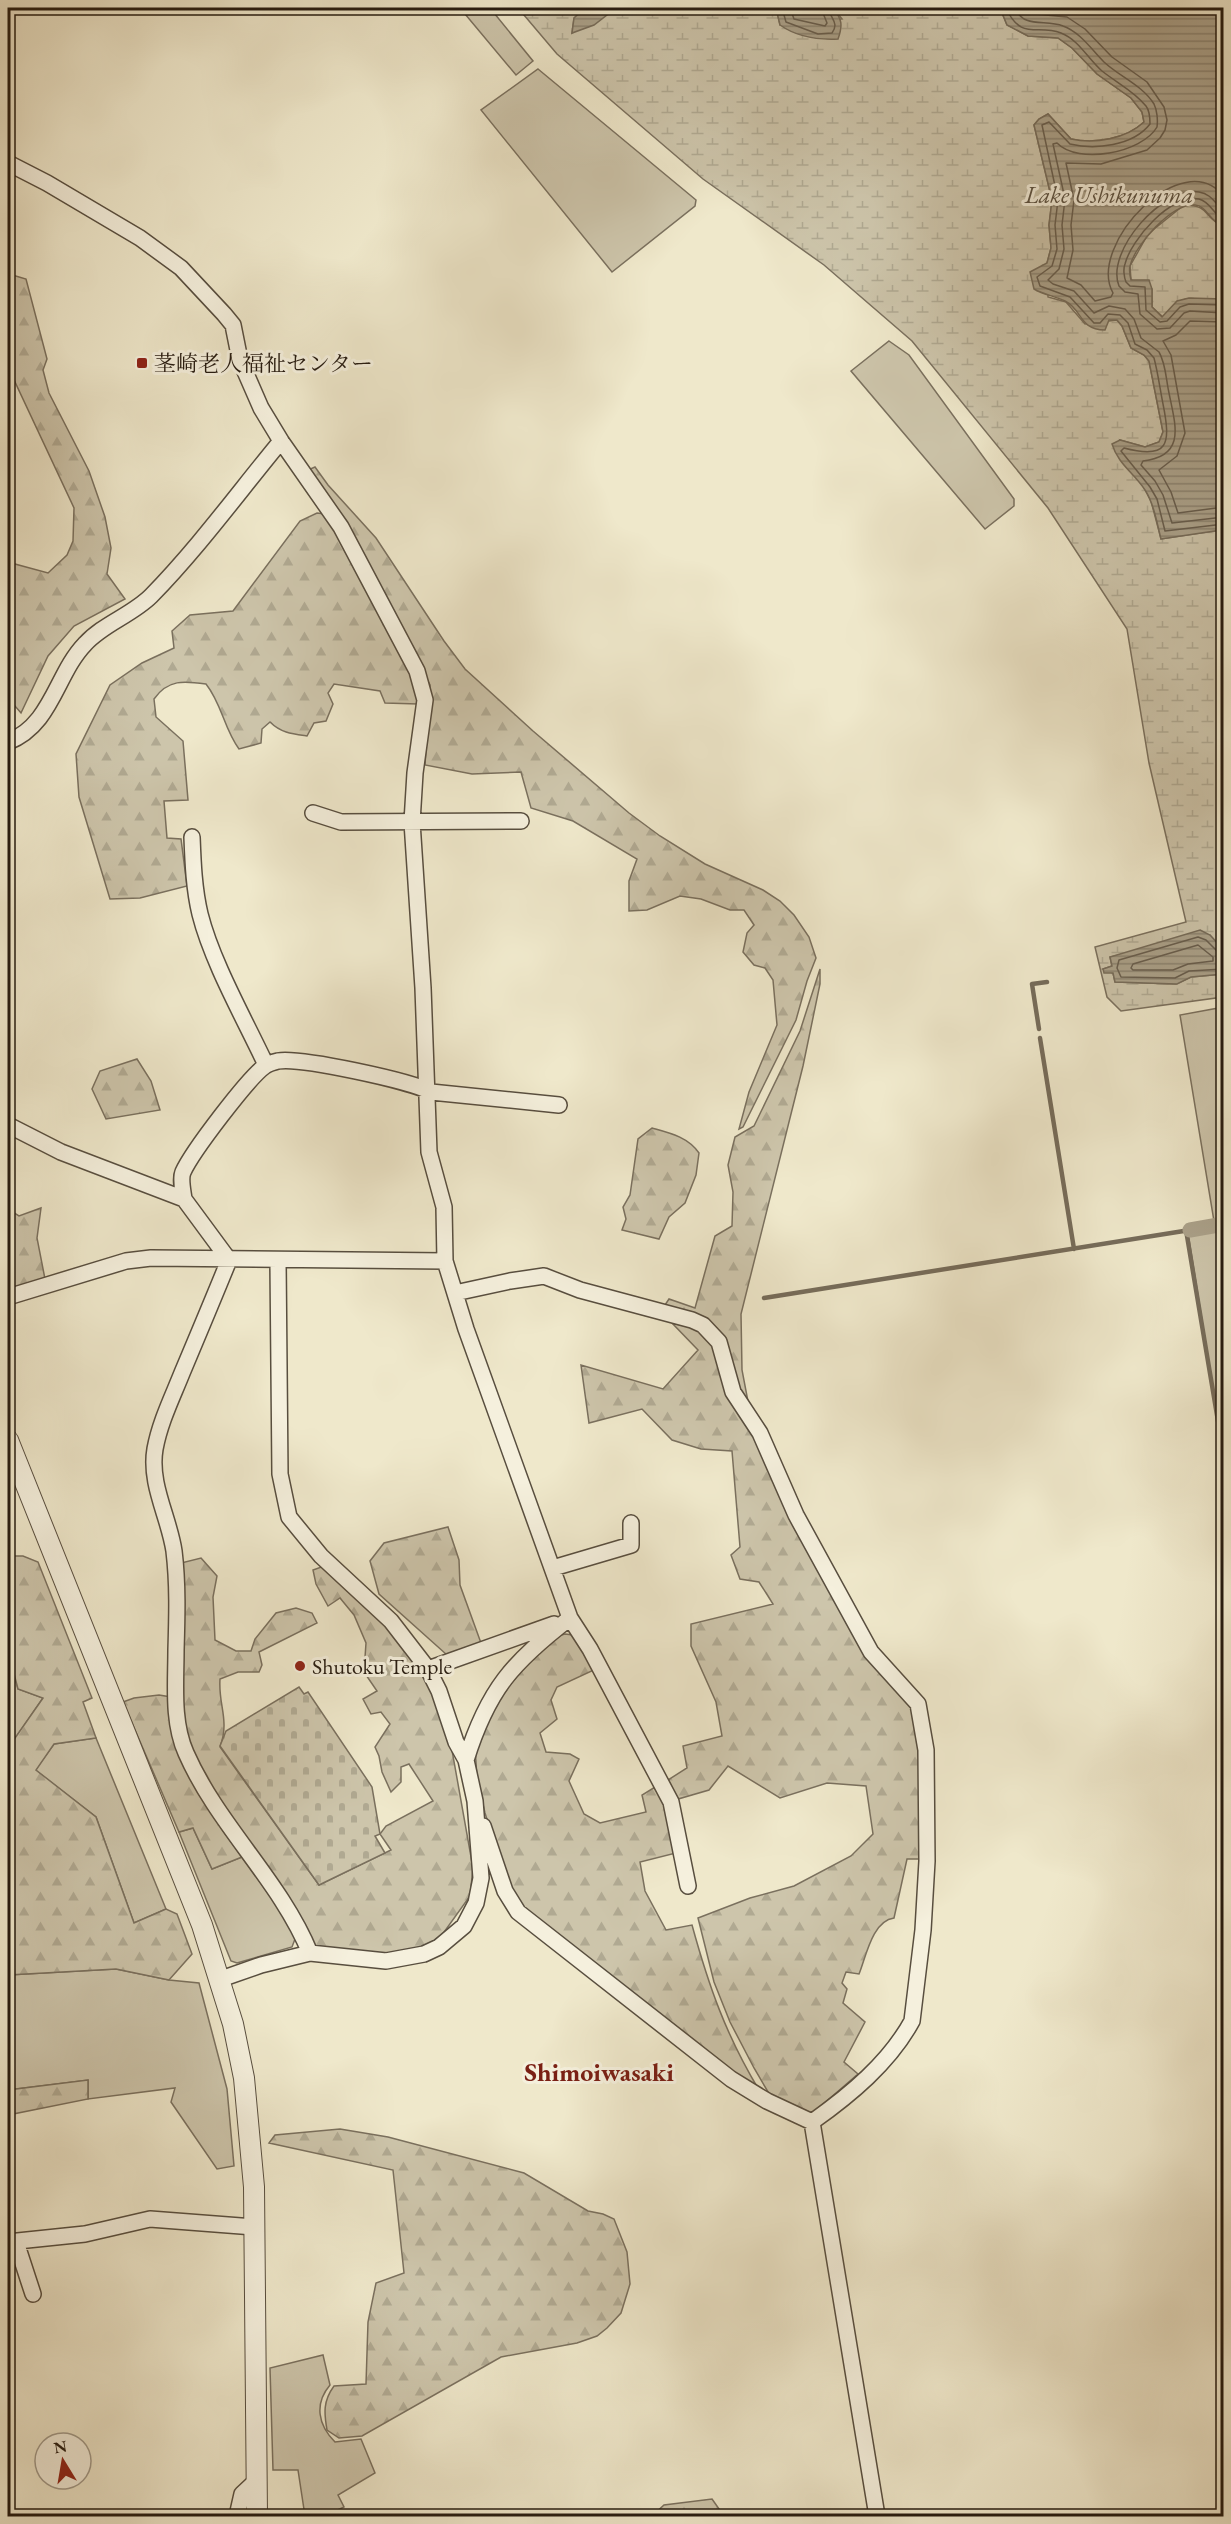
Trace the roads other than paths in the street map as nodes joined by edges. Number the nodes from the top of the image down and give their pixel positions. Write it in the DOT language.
graph roads {
  1 [pos="8,163"];
  2 [pos="281,441"];
  3 [pos="8,742"];
  4 [pos="313,813"];
  5 [pos="521,821"];
  6 [pos="412,822"];
  7 [pos="192,837"];
  8 [pos="266,1065"];
  9 [pos="426,1089"];
  10 [pos="559,1105"];
  11 [pos="8,1125"];
  12 [pos="184,1199"];
  13 [pos="229,1260"];
  14 [pos="278,1261"];
  15 [pos="445,1261"];
  16 [pos="455,1293"];
  17 [pos="8,1297"];
  18 [pos="8,1440"];
  19 [pos="631,1523"];
  20 [pos="554,1568"];
  21 [pos="570,1618"];
  22 [pos="428,1669"];
  23 [pos="466,1760"];
  24 [pos="475,1801"];
  25 [pos="687,1886"];
  26 [pos="310,1953"];
  27 [pos="221,1979"];
  28 [pos="812,2122"];
  29 [pos="254,2227"];
  30 [pos="12,2242"];
  31 [pos="33,2294"];
  32 [pos="257,2480"];
  33 [pos="237,2517"];
  34 [pos="257,2517"];
  35 [pos="878,2517"];
  1 -- 2 [label="street"];
  2 -- 3 [label="street"];
  2 -- 6 [label="street"];
  4 -- 6 [label="street"];
  5 -- 6 [label="street"];
  6 -- 9 [label="street"];
  7 -- 8 [label="street"];
  8 -- 9 [label="street"];
  8 -- 12 [label="street"];
  9 -- 10 [label="street"];
  9 -- 15 [label="street"];
  11 -- 12 [label="street"];
  12 -- 13 [label="street"];
  13 -- 14 [label="street"];
  13 -- 17 [label="street"];
  13 -- 26 [label="street"];
  14 -- 15 [label="street"];
  14 -- 22 [label="street"];
  15 -- 16 [label="street"];
  16 -- 20 [label="street"];
  16 -- 28 [label="street"];
  18 -- 27 [label="street"];
  19 -- 20 [label="street"];
  20 -- 21 [label="street"];
  21 -- 22 [label="street"];
  21 -- 23 [label="street"];
  21 -- 25 [label="street"];
  22 -- 23 [label="street"];
  23 -- 24 [label="street"];
  24 -- 26 [label="street"];
  24 -- 28 [label="street"];
  26 -- 27 [label="street"];
  27 -- 29 [label="street"];
  28 -- 35 [label="street"];
  29 -- 30 [label="street"];
  29 -- 32 [label="street"];
  30 -- 31 [label="street"];
  32 -- 33 [label="street"];
  32 -- 34 [label="street"];
}
